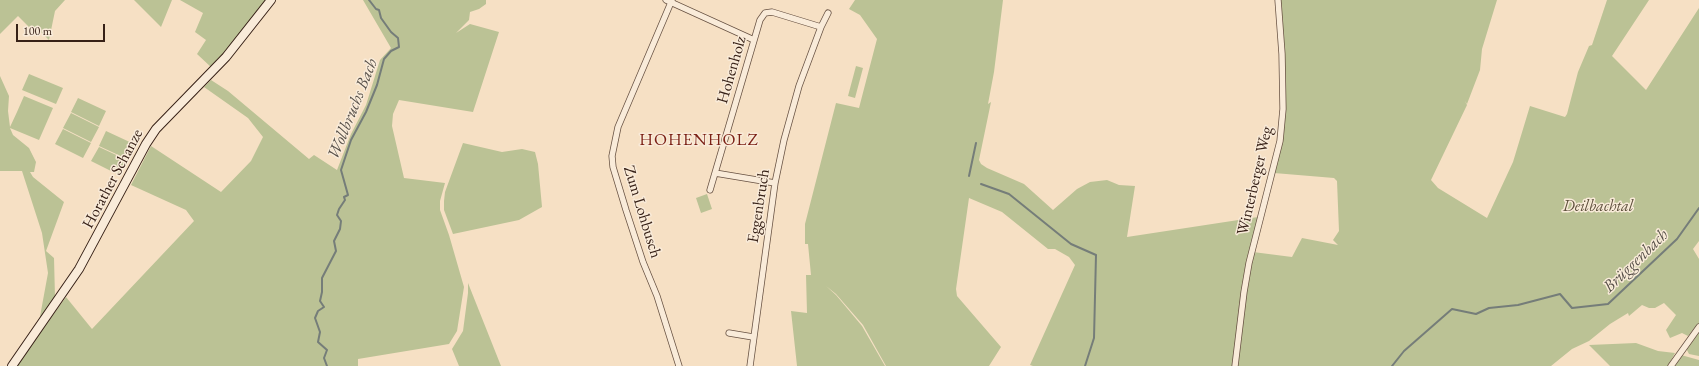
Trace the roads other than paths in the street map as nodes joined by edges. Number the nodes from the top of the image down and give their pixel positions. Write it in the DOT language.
graph roads {
  1 [pos="271,0"];
  2 [pos="1278,0"];
  3 [pos="670,1"];
  4 [pos="828,13"];
  5 [pos="820,27"];
  6 [pos="754,40"];
  7 [pos="715,173"];
  8 [pos="775,183"];
  9 [pos="710,190"];
  10 [pos="1699,327"];
  11 [pos="729,333"];
  12 [pos="753,337"];
  13 [pos="12,366"];
  14 [pos="679,366"];
  15 [pos="750,366"];
  16 [pos="1235,366"];
  17 [pos="1671,366"];
  1 -- 13 [label="main road, Horather Schanze"];
  2 -- 16 [label="street, Winterberger Weg"];
  3 -- 6 [label="street"];
  3 -- 14 [label="street, Zum Lohbusch"];
  4 -- 5 [label="street, Eggenbruch"];
  5 -- 6 [label="street, Hohenholz"];
  5 -- 8 [label="street, Eggenbruch"];
  6 -- 7 [label="street, Hohenholz"];
  7 -- 8 [label="street"];
  7 -- 9 [label="street, Hohenholz"];
  8 -- 12 [label="street, Eggenbruch"];
  10 -- 17 [label="street"];
  11 -- 12 [label="street"];
  12 -- 15 [label="street, Eggenbruch"];
}
